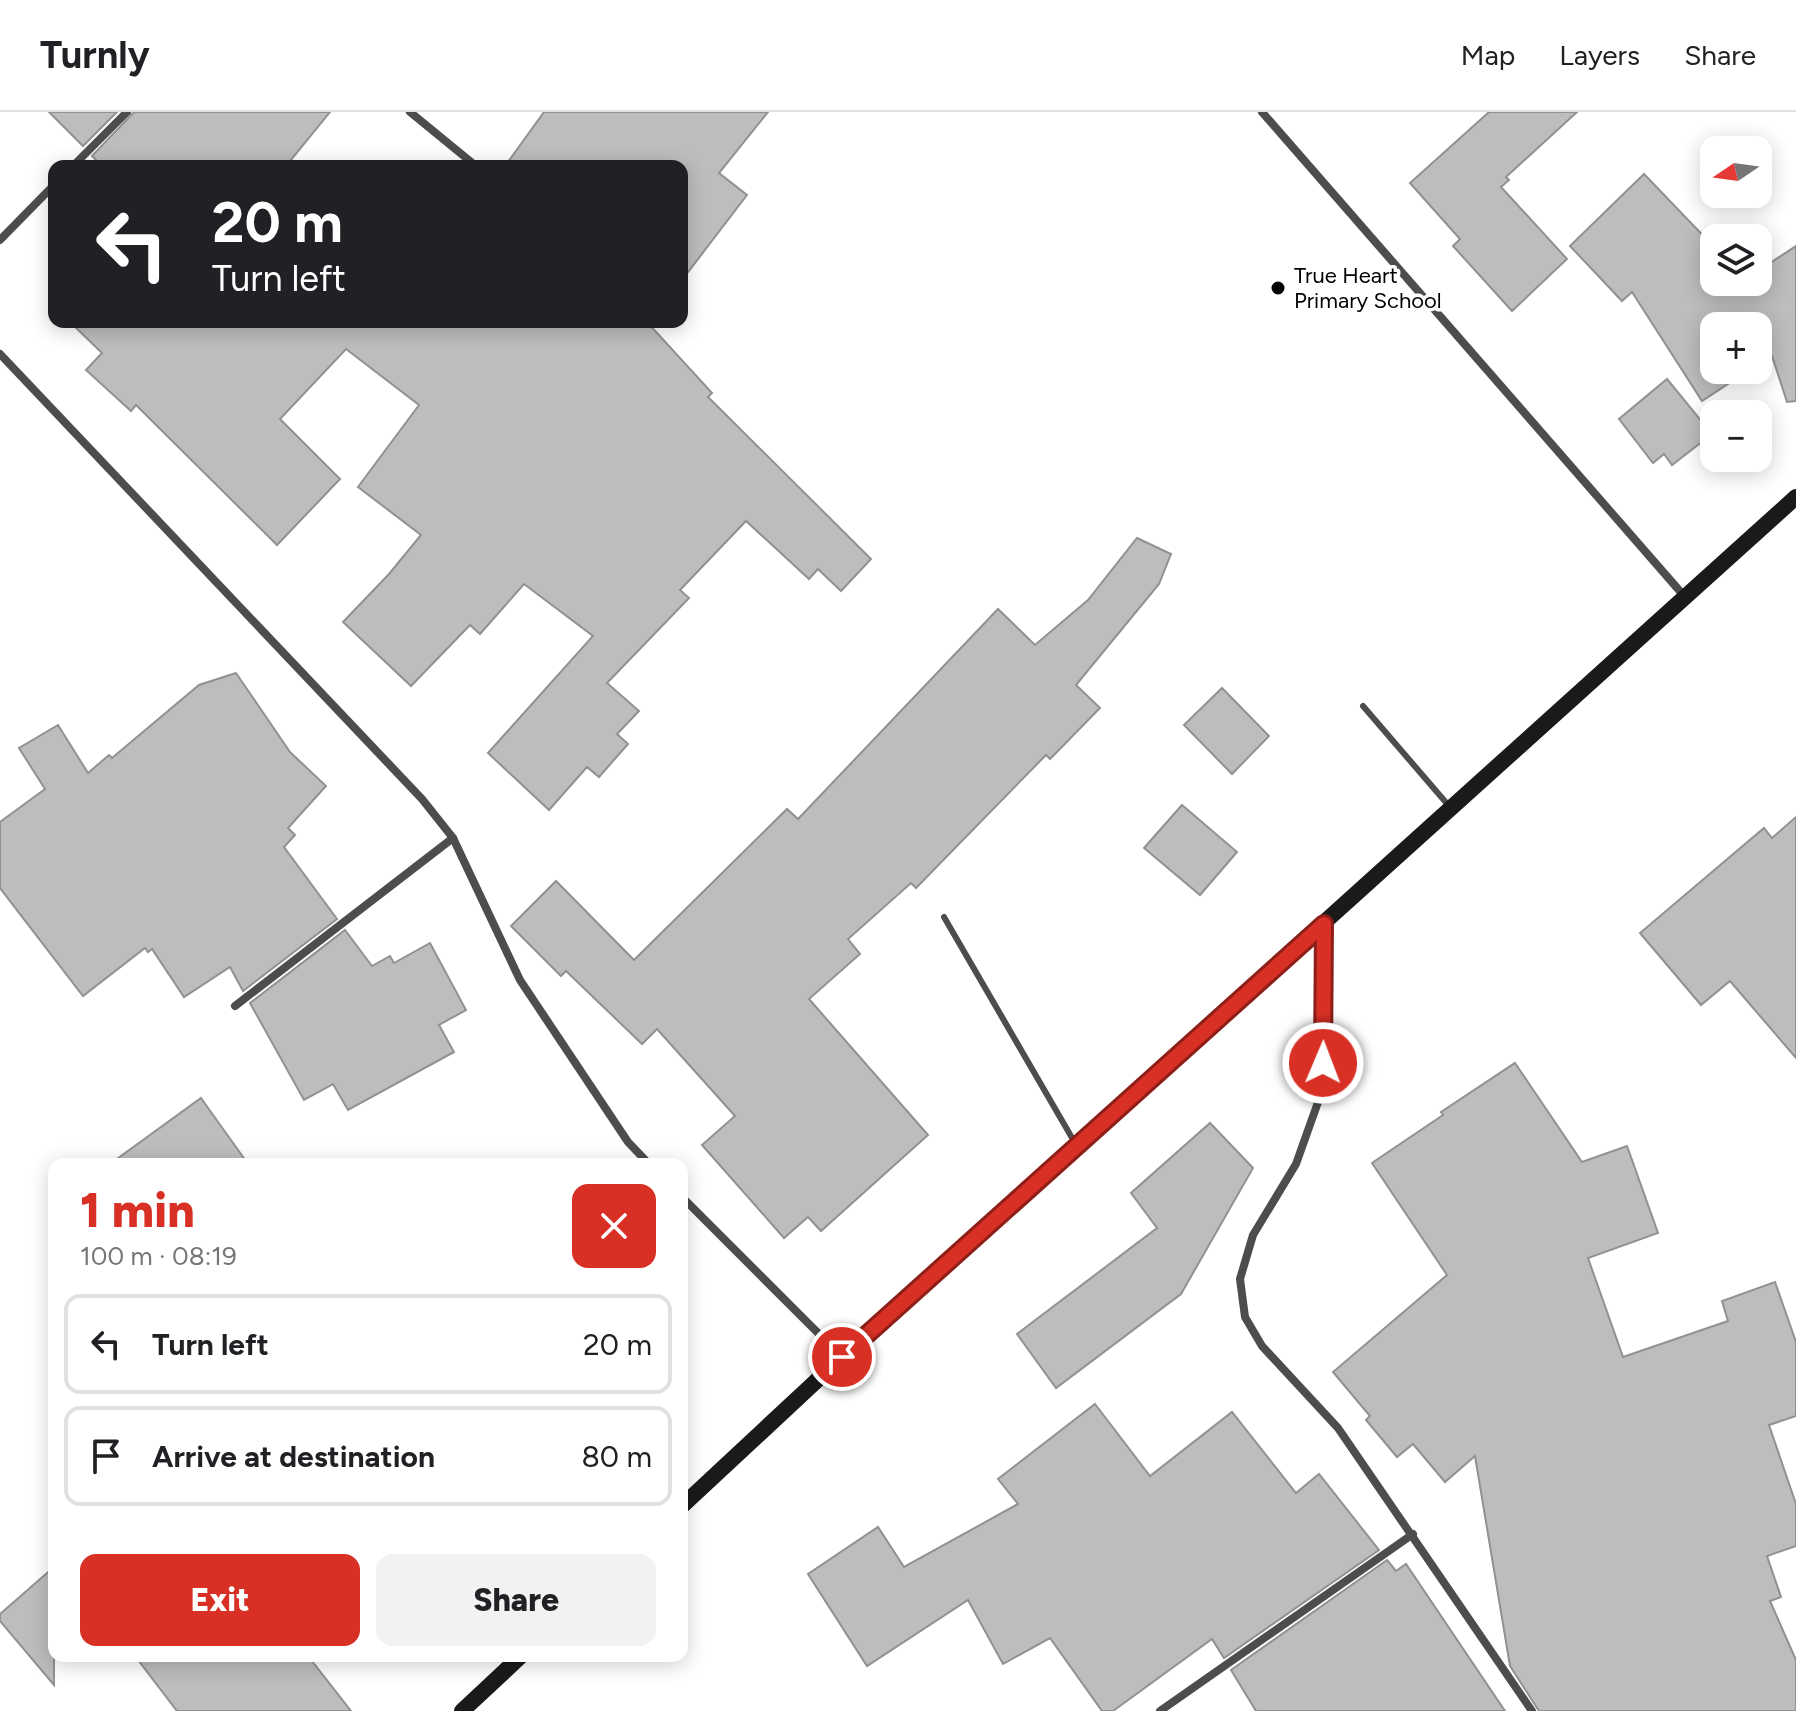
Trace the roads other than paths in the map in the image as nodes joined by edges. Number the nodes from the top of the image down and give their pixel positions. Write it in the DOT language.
graph roads {
  1 [pos="127,112"];
  2 [pos="410,112"];
  3 [pos="1262,112"];
  4 [pos="79,160"];
  5 [pos="469,160"];
  6 [pos="48,191"];
  7 [pos="0,240"];
  8 [pos="0,354"];
  9 [pos="1796,497"];
  10 [pos="1685,598"];
  11 [pos="1363,706"];
  12 [pos="1451,809"];
  13 [pos="453,838"];
  14 [pos="944,917"];
  15 [pos="1324,924"];
  16 [pos="235,1006"];
  17 [pos="1077,1146"];
  18 [pos="643,1158"];
  19 [pos="688,1203"];
  20 [pos="842,1357"];
  21 [pos="688,1500"];
  22 [pos="1413,1534"];
  23 [pos="515,1662"];
  24 [pos="462,1711"];
  25 [pos="1160,1711"];
  26 [pos="1532,1711"];
  1 -- 4 [label="street"];
  2 -- 5 [label="street"];
  3 -- 10 [label="street"];
  6 -- 7 [label="street"];
  8 -- 13 [label="street"];
  9 -- 10 [label="main road"];
  10 -- 12 [label="main road"];
  11 -- 12 [label="lane"];
  12 -- 15 [label="main road"];
  13 -- 16 [label="street"];
  13 -- 18 [label="street"];
  14 -- 17 [label="lane"];
  15 -- 17 [label="main road"];
  15 -- 22 [label="street"];
  17 -- 20 [label="main road"];
  19 -- 20 [label="street"];
  20 -- 21 [label="main road"];
  22 -- 25 [label="street"];
  22 -- 26 [label="street"];
  23 -- 24 [label="main road"];
}
